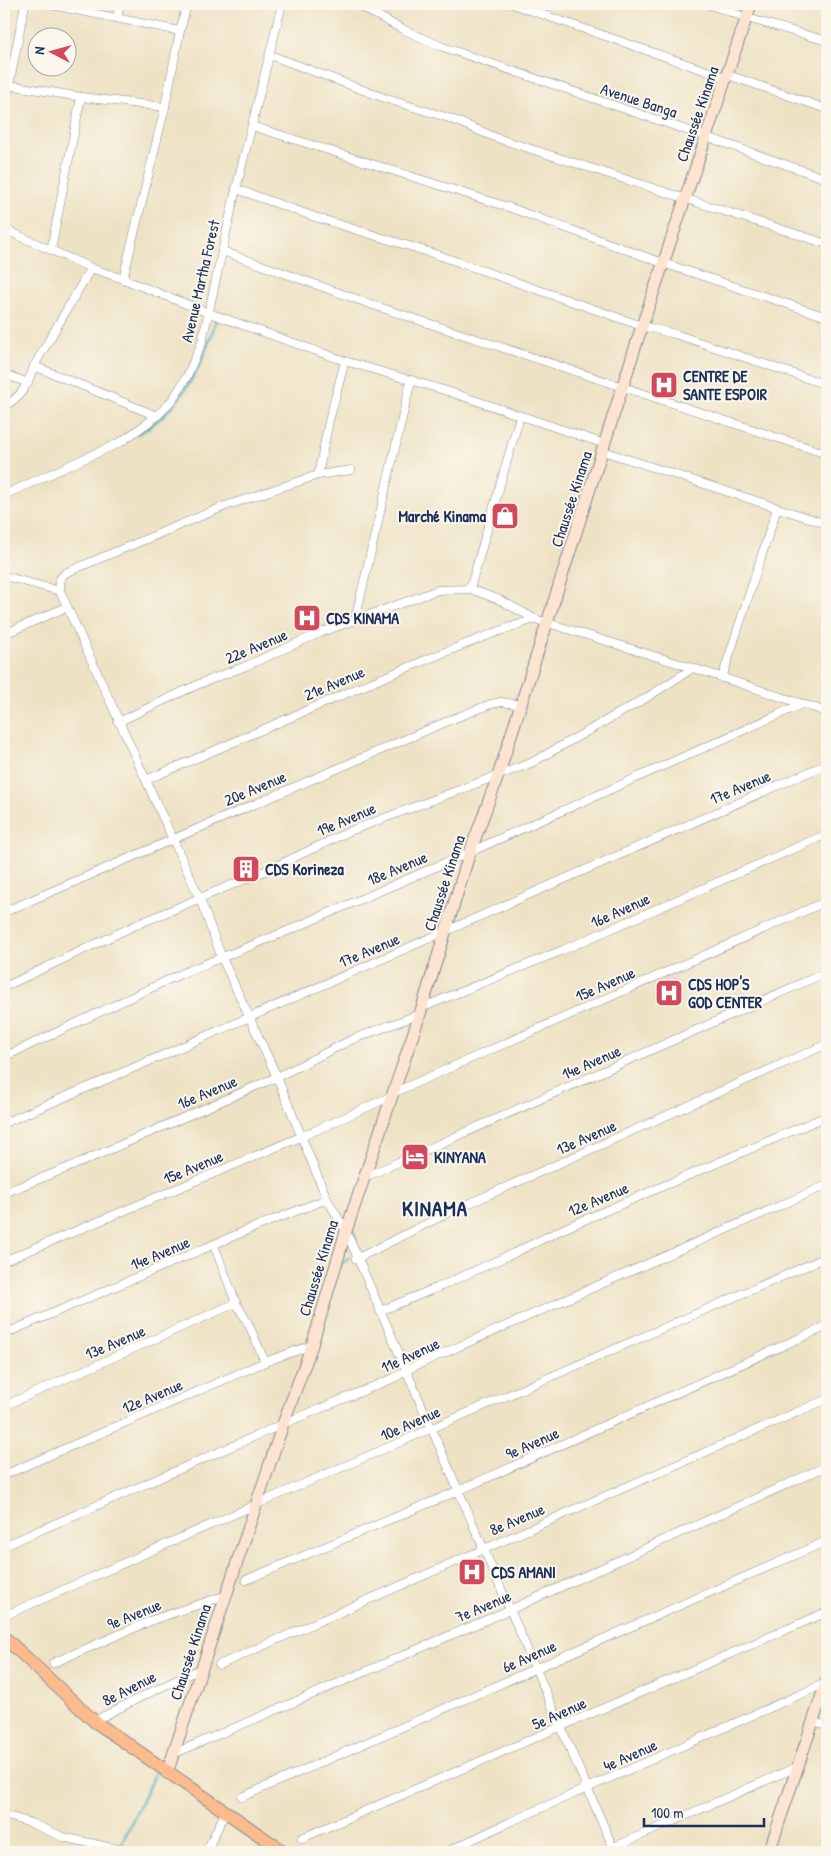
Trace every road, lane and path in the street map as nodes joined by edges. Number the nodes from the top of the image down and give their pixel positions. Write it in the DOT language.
graph roads {
  1 [pos="25,4"];
  2 [pos="46,4"];
  3 [pos="120,4"];
  4 [pos="187,4"];
  5 [pos="282,4"];
  6 [pos="356,4"];
  7 [pos="512,4"];
  8 [pos="708,4"];
  9 [pos="751,4"];
  10 [pos="117,18"];
  11 [pos="747,18"];
  12 [pos="180,31"];
  13 [pos="827,41"];
  14 [pos="270,55"];
  15 [pos="727,76"];
  16 [pos="9,85"];
  17 [pos="81,97"];
  18 [pos="165,107"];
  19 [pos="827,109"];
  20 [pos="4,111"];
  21 [pos="252,126"];
  22 [pos="708,136"];
  23 [pos="827,179"];
  24 [pos="236,189"];
  25 [pos="686,197"];
  26 [pos="4,229"];
  27 [pos="827,244"];
  28 [pos="51,250"];
  29 [pos="222,251"];
  30 [pos="663,263"];
  31 [pos="91,268"];
  32 [pos="123,279"];
  33 [pos="209,313"];
  34 [pos="827,317"];
  35 [pos="642,326"];
  36 [pos="345,361"];
  37 [pos="34,366"];
  38 [pos="4,374"];
  39 [pos="411,380"];
  40 [pos="28,383"];
  41 [pos="827,385"];
  42 [pos="623,386"];
  43 [pos="4,406"];
  44 [pos="157,416"];
  45 [pos="520,416"];
  46 [pos="604,448"];
  47 [pos="827,454"];
  48 [pos="351,470"];
  49 [pos="318,475"];
  50 [pos="4,495"];
  51 [pos="777,508"];
  52 [pos="827,524"];
  53 [pos="4,576"];
  54 [pos="470,589"];
  55 [pos="60,591"];
  56 [pos="67,607"];
  57 [pos="536,619"];
  58 [pos="355,620"];
  59 [pos="548,622"];
  60 [pos="4,634"];
  61 [pos="693,668"];
  62 [pos="722,678"];
  63 [pos="802,704"];
  64 [pos="521,705"];
  65 [pos="827,712"];
  66 [pos="118,722"];
  67 [pos="827,764"];
  68 [pos="498,776"];
  69 [pos="146,780"];
  70 [pos="827,834"];
  71 [pos="172,839"];
  72 [pos="470,852"];
  73 [pos="200,899"];
  74 [pos="827,901"];
  75 [pos="4,912"];
  76 [pos="446,932"];
  77 [pos="222,958"];
  78 [pos="827,972"];
  79 [pos="4,987"];
  80 [pos="421,1011"];
  81 [pos="250,1017"];
  82 [pos="827,1044"];
  83 [pos="4,1056"];
  84 [pos="277,1077"];
  85 [pos="393,1094"];
  86 [pos="827,1116"];
  87 [pos="4,1123"];
  88 [pos="303,1136"];
  89 [pos="365,1176"];
  90 [pos="827,1185"];
  91 [pos="4,1193"];
  92 [pos="327,1198"];
  93 [pos="346,1231"];
  94 [pos="214,1245"];
  95 [pos="359,1257"];
  96 [pos="827,1257"];
  97 [pos="4,1261"];
  98 [pos="236,1303"];
  99 [pos="382,1310"];
  100 [pos="827,1326"];
  101 [pos="4,1334"];
  102 [pos="312,1345"];
  103 [pos="265,1362"];
  104 [pos="408,1370"];
  105 [pos="827,1399"];
  106 [pos="4,1406"];
  107 [pos="283,1424"];
  108 [pos="433,1429"];
  109 [pos="827,1466"];
  110 [pos="4,1475"];
  111 [pos="460,1490"];
  112 [pos="258,1504"];
  113 [pos="827,1541"];
  114 [pos="4,1546"];
  115 [pos="485,1547"];
  116 [pos="246,1580"];
  117 [pos="227,1594"];
  118 [pos="512,1609"];
  119 [pos="827,1612"];
  120 [pos="4,1616"];
  121 [pos="4,1638"];
  122 [pos="53,1663"];
  123 [pos="219,1665"];
  124 [pos="537,1667"];
  125 [pos="203,1668"];
  126 [pos="827,1681"];
  127 [pos="94,1721"];
  128 [pos="813,1722"];
  129 [pos="562,1726"];
  130 [pos="827,1726"];
  131 [pos="174,1754"];
  132 [pos="799,1766"];
  133 [pos="167,1773"];
  134 [pos="589,1788"];
  135 [pos="242,1797"];
  136 [pos="226,1811"];
  137 [pos="4,1815"];
  138 [pos="302,1838"];
  139 [pos="615,1848"];
  140 [pos="117,1849"];
  141 [pos="206,1852"];
  142 [pos="283,1852"];
  143 [pos="446,1852"];
  144 [pos="603,1852"];
  145 [pos="769,1852"];
  1 -- 16 [label="street"];
  2 -- 10 [label="street"];
  3 -- 10 [label="street"];
  4 -- 12 [label="street"];
  5 -- 14 [label="street, Avenue Martha Forest"];
  6 -- 22 [label="street, Avenue Banga"];
  7 -- 15 [label="street"];
  8 -- 11 [label="street"];
  9 -- 11 [label="street, Chaussée Kinama"];
  10 -- 12 [label="street"];
  11 -- 13 [label="street"];
  11 -- 15 [label="street, Chaussée Kinama"];
  12 -- 18 [label="street"];
  14 -- 21 [label="street, Avenue Martha Forest"];
  14 -- 25 [label="street"];
  15 -- 19 [label="street"];
  15 -- 22 [label="street, Chaussée Kinama"];
  16 -- 17 [label="street"];
  16 -- 20 [label="street"];
  17 -- 18 [label="street"];
  17 -- 28 [label="street"];
  18 -- 32 [label="street"];
  21 -- 24 [label="street, Avenue Martha Forest"];
  21 -- 30 [label="street"];
  22 -- 23 [label="street, Avenue Banga"];
  22 -- 25 [label="street, Chaussée Kinama"];
  24 -- 29 [label="street, Avenue Martha Forest"];
  24 -- 35 [label="street"];
  25 -- 27 [label="street"];
  25 -- 30 [label="street, Chaussée Kinama"];
  26 -- 28 [label="street"];
  28 -- 31 [label="street"];
  29 -- 33 [label="street, Avenue Martha Forest"];
  29 -- 42 [label="street"];
  30 -- 34 [label="street"];
  30 -- 35 [label="street, Chaussée Kinama"];
  31 -- 32 [label="street"];
  31 -- 37 [label="street"];
  32 -- 33 [label="street"];
  33 -- 36 [label="street"];
  33 -- 44 [label="street, Avenue Martha Forest"];
  35 -- 41 [label="street"];
  35 -- 42 [label="street, Chaussée Kinama"];
  36 -- 39 [label="street"];
  36 -- 49 [label="street"];
  37 -- 40 [label="street"];
  37 -- 44 [label="street"];
  38 -- 40 [label="street"];
  39 -- 45 [label="street"];
  39 -- 58 [label="street"];
  40 -- 43 [label="street"];
  42 -- 46 [label="street, Chaussée Kinama"];
  42 -- 47 [label="street"];
  44 -- 50 [label="street, Avenue Martha Forest"];
  45 -- 46 [label="street"];
  45 -- 54 [label="street"];
  46 -- 51 [label="street"];
  46 -- 59 [label="street, Chaussée Kinama"];
  48 -- 49 [label="street"];
  49 -- 55 [label="street"];
  51 -- 52 [label="street"];
  51 -- 62 [label="street"];
  53 -- 55 [label="street"];
  54 -- 57 [label="street, 22e Avenue"];
  54 -- 58 [label="street, 22e Avenue"];
  55 -- 56 [label="street"];
  56 -- 60 [label="street"];
  56 -- 66 [label="street"];
  57 -- 59 [label="street, 22e Avenue"];
  57 -- 69 [label="street, 21e Avenue"];
  58 -- 66 [label="street, 22e Avenue"];
  59 -- 61 [label="street, 22e Avenue"];
  59 -- 64 [label="street, Chaussée Kinama"];
  61 -- 62 [label="street, 22e Avenue"];
  61 -- 68 [label="street, 19e Avenue"];
  62 -- 63 [label="street, 22e Avenue"];
  63 -- 65 [label="street, 22e Avenue"];
  63 -- 72 [label="street, 18e Avenue"];
  64 -- 68 [label="street, Chaussée Kinama"];
  64 -- 71 [label="street, 20e Avenue"];
  66 -- 69 [label="street"];
  67 -- 76 [label="street, 17e Avenue"];
  68 -- 72 [label="street, Chaussée Kinama"];
  68 -- 73 [label="street, 19e Avenue"];
  69 -- 71 [label="street"];
  70 -- 80 [label="street, 16e Avenue"];
  71 -- 73 [label="street"];
  71 -- 75 [label="street, 20e Avenue"];
  72 -- 76 [label="street, Chaussée Kinama"];
  72 -- 77 [label="street, 18e Avenue"];
  73 -- 77 [label="street"];
  73 -- 79 [label="street, 19e Avenue"];
  74 -- 85 [label="street, 15e Avenue"];
  76 -- 80 [label="street, Chaussée Kinama"];
  76 -- 81 [label="street, 17e Avenue"];
  77 -- 81 [label="street"];
  77 -- 83 [label="street, 18e Avenue"];
  78 -- 89 [label="street, 14e Avenue"];
  80 -- 84 [label="street, 16e Avenue"];
  80 -- 85 [label="street, Chaussée Kinama"];
  81 -- 84 [label="street"];
  81 -- 87 [label="street, 17e Avenue"];
  82 -- 95 [label="street, 13e Avenue"];
  84 -- 88 [label="street"];
  84 -- 91 [label="street, 16e Avenue"];
  85 -- 88 [label="street, 15e Avenue"];
  85 -- 89 [label="street, Chaussée Kinama"];
  86 -- 99 [label="street, 12e Avenue"];
  88 -- 92 [label="street"];
  88 -- 97 [label="street, 15e Avenue"];
  89 -- 93 [label="street, Chaussée Kinama"];
  90 -- 104 [label="street, 11e Avenue"];
  92 -- 93 [label="street"];
  92 -- 94 [label="street, 14e Avenue"];
  93 -- 95 [label="street"];
  93 -- 102 [label="street, Chaussée Kinama"];
  94 -- 98 [label="street"];
  94 -- 101 [label="street, 14e Avenue"];
  95 -- 99 [label="street"];
  96 -- 108 [label="street, 10e Avenue"];
  98 -- 103 [label="street"];
  98 -- 106 [label="street, 13e Avenue"];
  99 -- 104 [label="street"];
  100 -- 111 [label="street, 9e Avenue"];
  102 -- 103 [label="street, 12e Avenue"];
  102 -- 107 [label="street, Chaussée Kinama"];
  103 -- 110 [label="street, 12e Avenue"];
  104 -- 107 [label="street, 11e Avenue"];
  104 -- 108 [label="street"];
  105 -- 115 [label="street, 8e Avenue"];
  107 -- 112 [label="street, Chaussée Kinama"];
  107 -- 114 [label="street, 11e Avenue"];
  108 -- 111 [label="street"];
  108 -- 112 [label="street, 10e Avenue"];
  109 -- 118 [label="street, 7e Avenue"];
  111 -- 115 [label="street"];
  111 -- 116 [label="street, 9e Avenue"];
  112 -- 117 [label="street, Chaussée Kinama"];
  112 -- 120 [label="street, 10e Avenue"];
  113 -- 124 [label="street, 6e Avenue"];
  115 -- 118 [label="street"];
  115 -- 123 [label="street, 8e Avenue"];
  117 -- 122 [label="street, 9e Avenue"];
  117 -- 125 [label="street, Chaussée Kinama"];
  118 -- 124 [label="street"];
  118 -- 131 [label="street, 7e Avenue"];
  119 -- 129 [label="street, 5e Avenue"];
  121 -- 127 [label="main road"];
  124 -- 129 [label="street"];
  124 -- 135 [label="street, 6e Avenue"];
  125 -- 127 [label="street, 8e Avenue"];
  125 -- 131 [label="street, Chaussée Kinama"];
  126 -- 128 [label="street"];
  126 -- 134 [label="street, 4e Avenue"];
  127 -- 133 [label="main road"];
  128 -- 130 [label="street"];
  128 -- 132 [label="street"];
  129 -- 134 [label="street"];
  129 -- 138 [label="street, 5e Avenue"];
  131 -- 133 [label="street, Chaussée Kinama"];
  132 -- 139 [label="street"];
  132 -- 145 [label="street"];
  133 -- 136 [label="main road"];
  134 -- 139 [label="street"];
  134 -- 143 [label="street, 4e Avenue"];
  136 -- 141 [label="street"];
  136 -- 142 [label="main road"];
  137 -- 140 [label="street"];
  139 -- 144 [label="street"];
}
